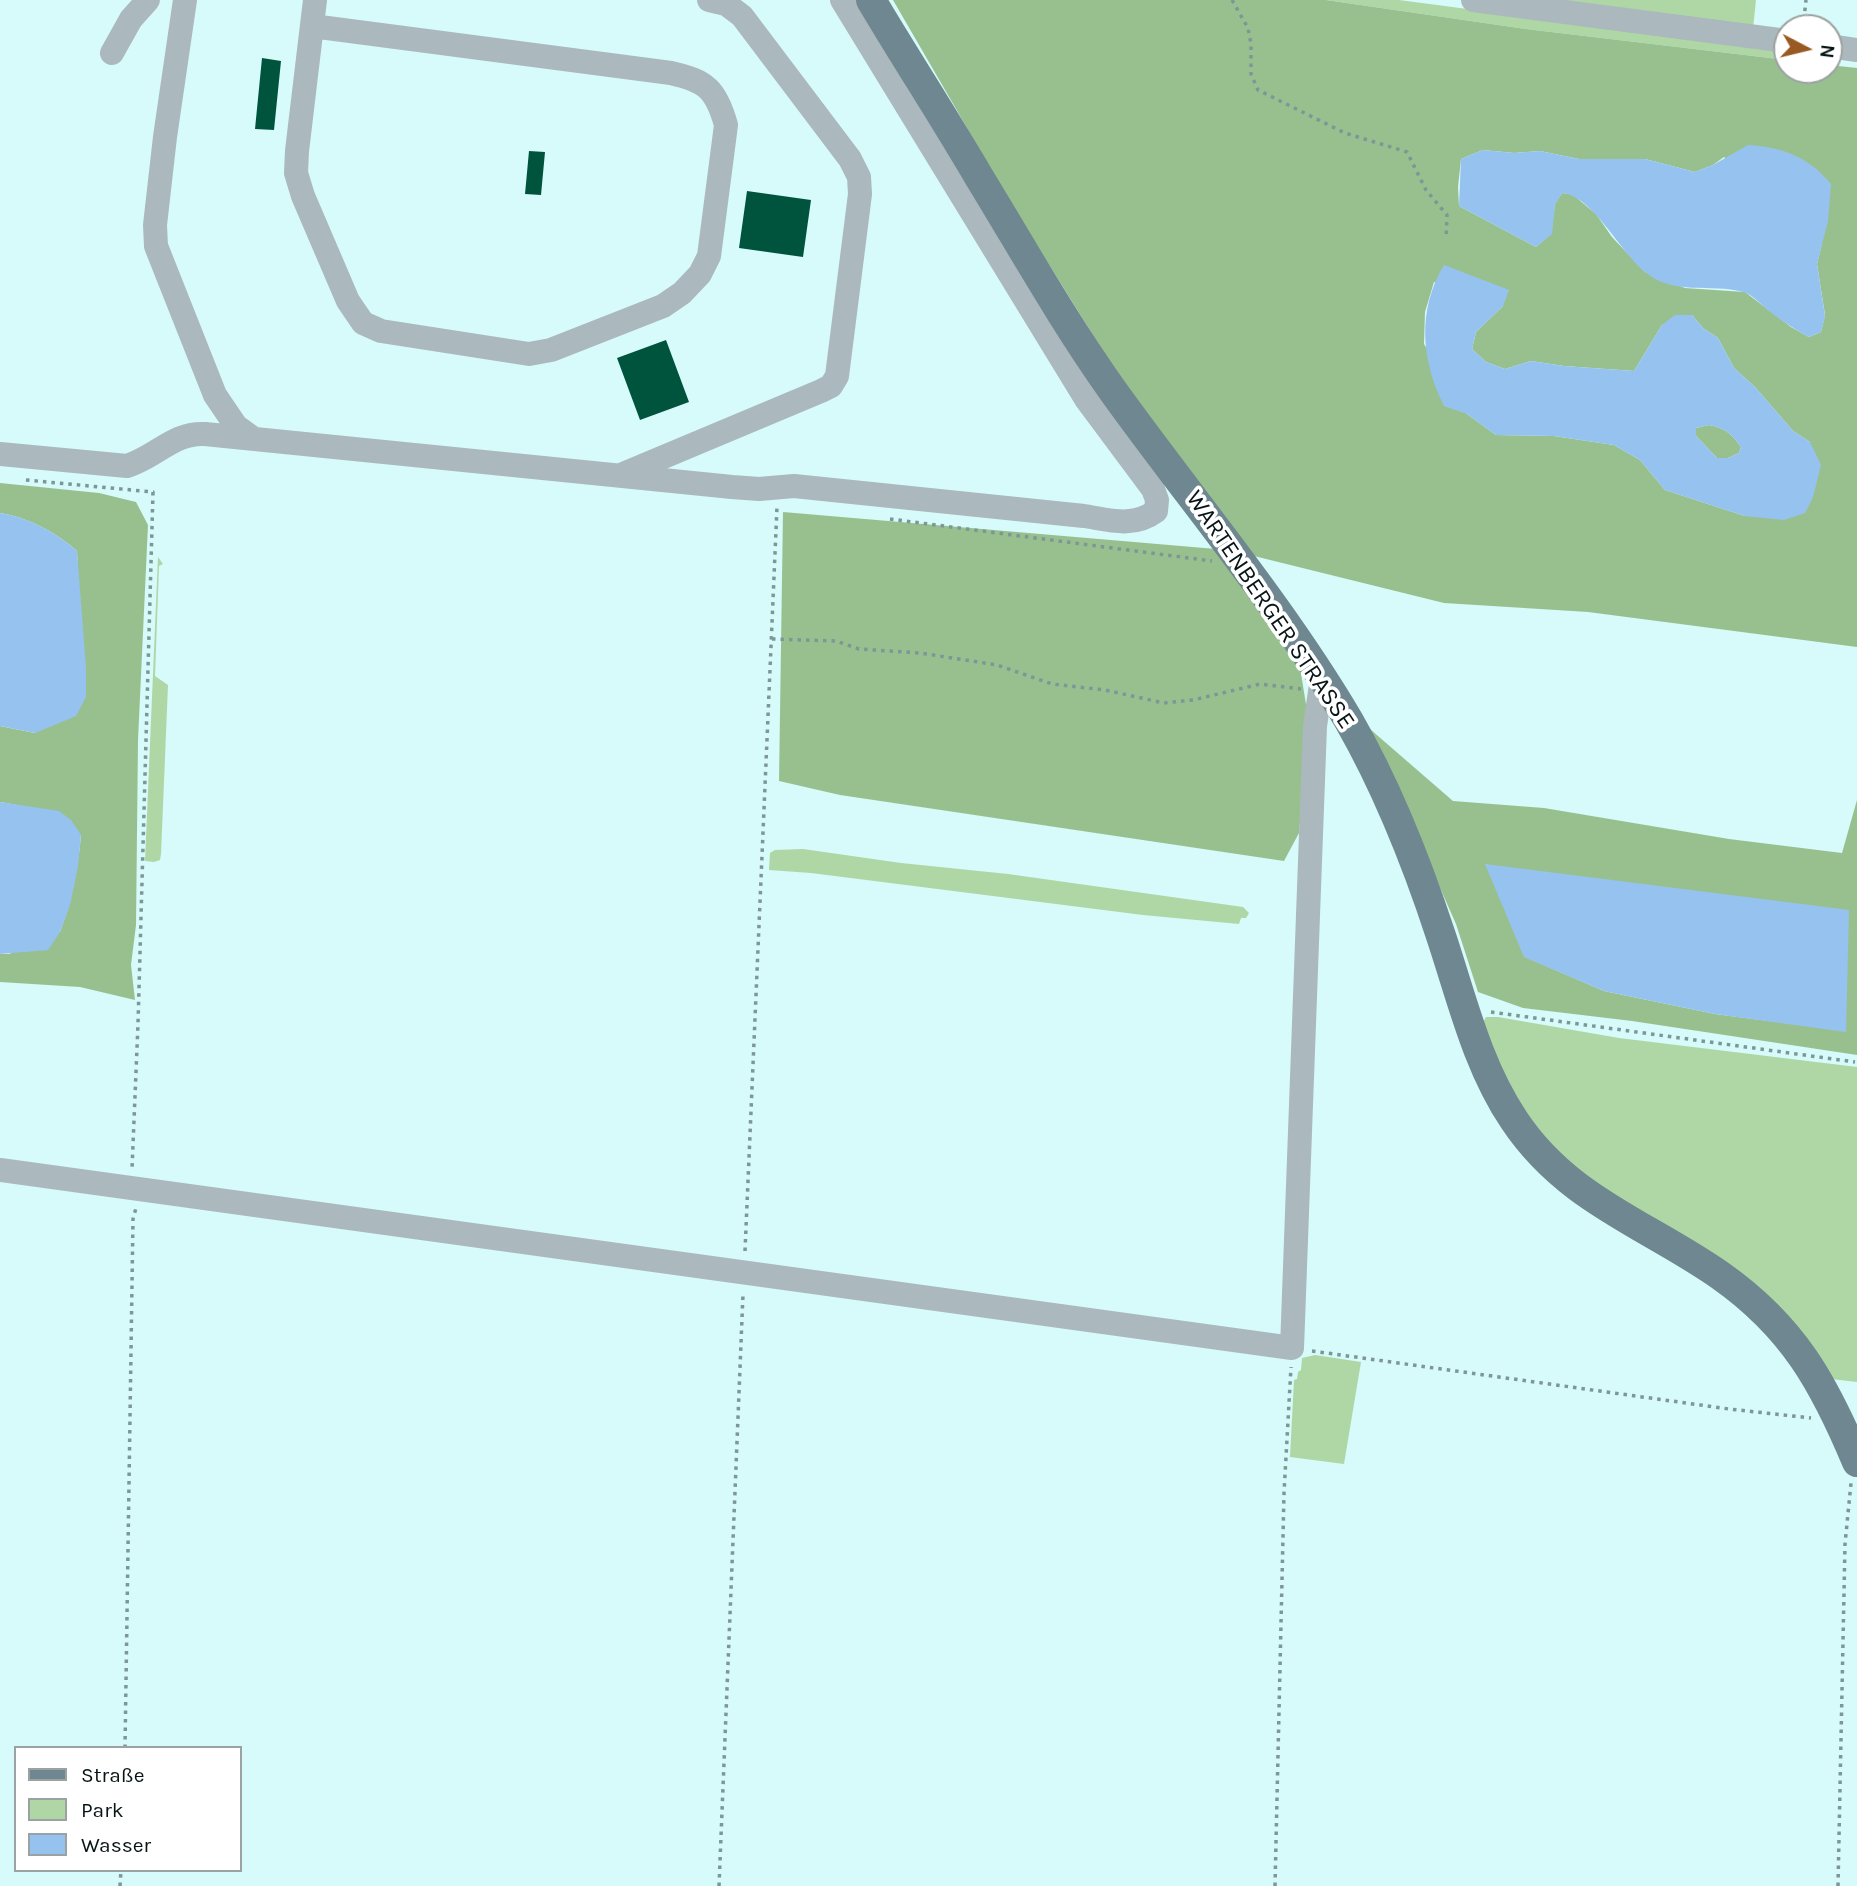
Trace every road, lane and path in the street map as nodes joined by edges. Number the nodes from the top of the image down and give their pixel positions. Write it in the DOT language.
graph roads {
  1 [pos="148,0"];
  2 [pos="185,0"];
  3 [pos="315,0"];
  4 [pos="709,0"];
  5 [pos="842,0"];
  6 [pos="871,0"];
  7 [pos="1232,0"];
  8 [pos="1473,0"];
  9 [pos="312,26"];
  10 [pos="1773,39"];
  11 [pos="112,53"];
  12 [pos="1446,239"];
  13 [pos="254,439"];
  14 [pos="0,454"];
  15 [pos="619,476"];
  16 [pos="14,478"];
  17 [pos="778,504"];
  18 [pos="888,519"];
  19 [pos="1246,566"];
  20 [pos="772,639"];
  21 [pos="1321,686"];
  22 [pos="1464,1008"];
  23 [pos="1855,1062"];
  24 [pos="0,1170"];
  25 [pos="133,1188"];
  26 [pos="745,1274"];
  27 [pos="1292,1348"];
  28 [pos="1840,1421"];
  29 [pos="1857,1462"];
  30 [pos="125,1746"];
  31 [pos="719,1886"];
  32 [pos="1275,1886"];
  33 [pos="1838,1886"];
  1 -- 11 [label="street"];
  2 -- 13 [label="street"];
  3 -- 9 [label="street"];
  4 -- 15 [label="street"];
  5 -- 15 [label="street"];
  6 -- 19 [label="main road, WARTENBERGER STRASSE"];
  7 -- 12 [label="path"];
  8 -- 10 [label="street"];
  9 -- 9 [label="street"];
  13 -- 14 [label="street"];
  13 -- 15 [label="street"];
  16 -- 25 [label="path"];
  17 -- 20 [label="path"];
  18 -- 19 [label="path"];
  19 -- 21 [label="main road, WARTENBERGER STRASSE"];
  20 -- 21 [label="path"];
  20 -- 26 [label="path"];
  21 -- 22 [label="main road, WARTENBERGER STRASSE"];
  21 -- 27 [label="street"];
  22 -- 23 [label="path"];
  22 -- 28 [label="main road, WARTENBERGER STRASSE"];
  24 -- 25 [label="street"];
  25 -- 26 [label="street"];
  25 -- 30 [label="path"];
  26 -- 27 [label="street"];
  26 -- 31 [label="path"];
  27 -- 28 [label="path"];
  27 -- 32 [label="path"];
  28 -- 29 [label="main road, WARTENBERGER STRASSE"];
  29 -- 33 [label="path"];
}
